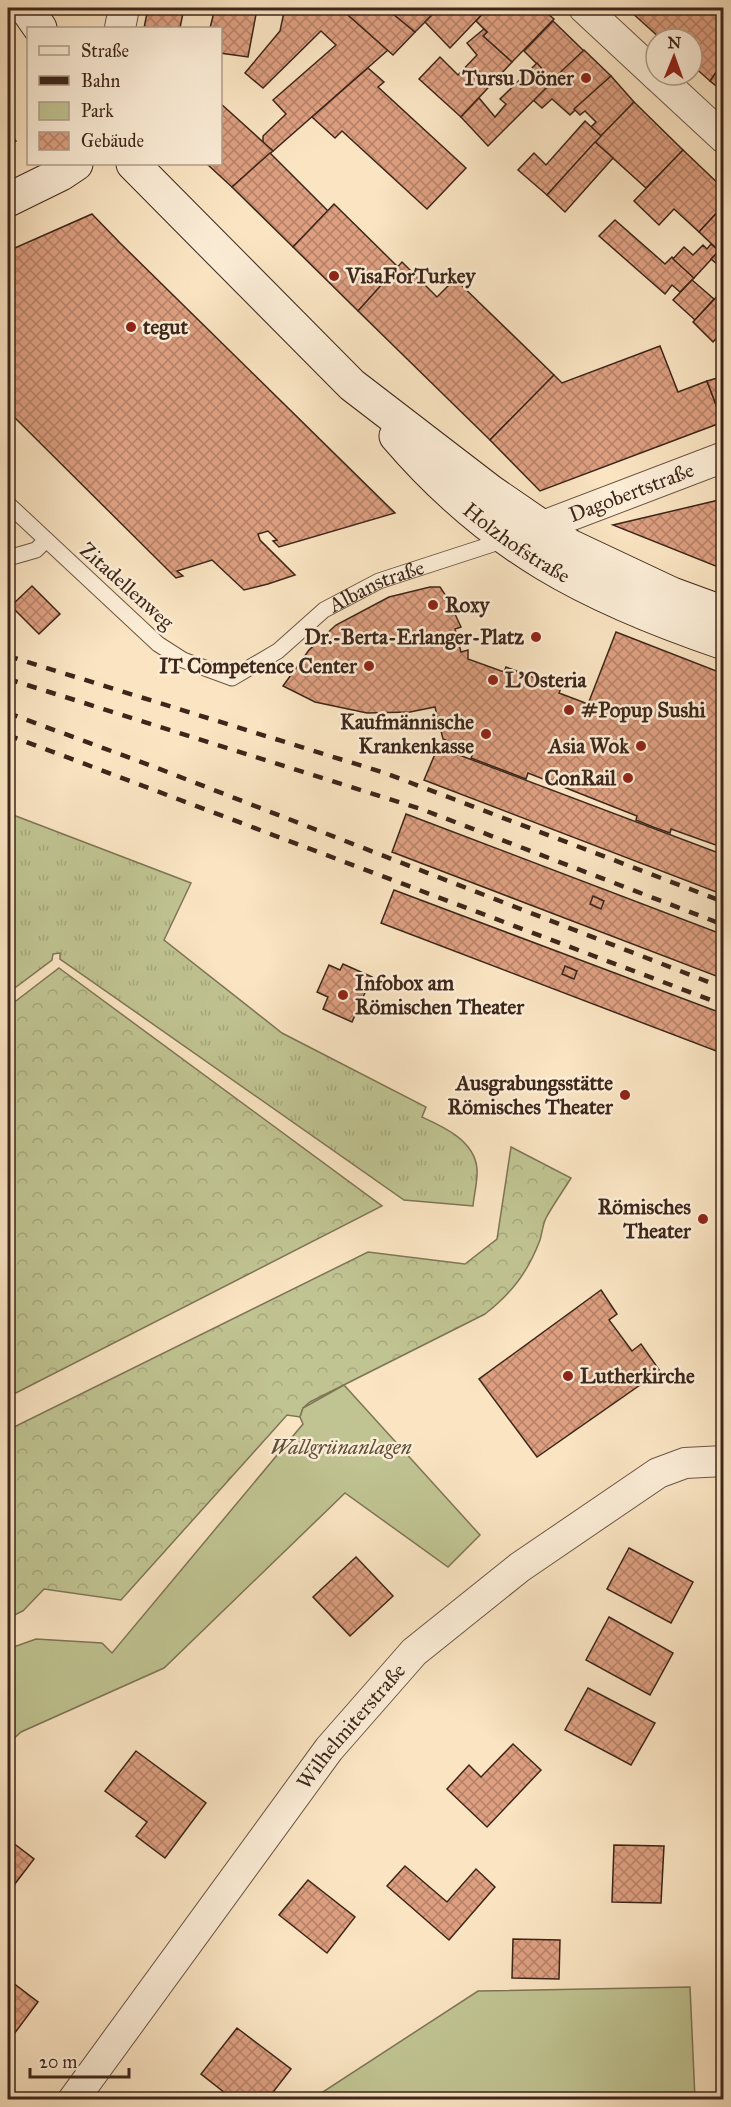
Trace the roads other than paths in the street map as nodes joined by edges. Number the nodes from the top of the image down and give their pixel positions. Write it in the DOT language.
graph roads {
  1 [pos="26,8"];
  2 [pos="124,8"];
  3 [pos="584,8"];
  4 [pos="39,27"];
  5 [pos="120,27"];
  6 [pos="644,64"];
  7 [pos="669,87"];
  8 [pos="723,138"];
  9 [pos="74,165"];
  10 [pos="134,165"];
  11 [pos="8,200"];
  12 [pos="352,385"];
  13 [pos="723,457"];
  14 [pos="8,504"];
  15 [pos="539,527"];
  16 [pos="46,540"];
  17 [pos="505,540"];
  18 [pos="8,558"];
  19 [pos="723,613"];
  20 [pos="723,644"];
  21 [pos="232,678"];
  22 [pos="723,1461"];
  23 [pos="74,2100"];
  1 -- 4 [label="street"];
  2 -- 5 [label="street"];
  3 -- 6 [label="street"];
  7 -- 8 [label="street"];
  9 -- 11 [label="street"];
  10 -- 12 [label="street, Holzhofstraße"];
  12 -- 15 [label="street, Holzhofstraße"];
  12 -- 17 [label="street, Holzhofstraße"];
  13 -- 15 [label="street, Dagobertstraße"];
  14 -- 16 [label="lane, Zitadellenweg"];
  15 -- 17 [label="street, Albanstraße"];
  15 -- 19 [label="street, Holzhofstraße"];
  16 -- 18 [label="lane"];
  16 -- 21 [label="lane, Zitadellenweg"];
  17 -- 20 [label="street, Holzhofstraße"];
  17 -- 21 [label="lane, Albanstraße"];
  22 -- 23 [label="street, Wilhelmiterstraße"];
}
